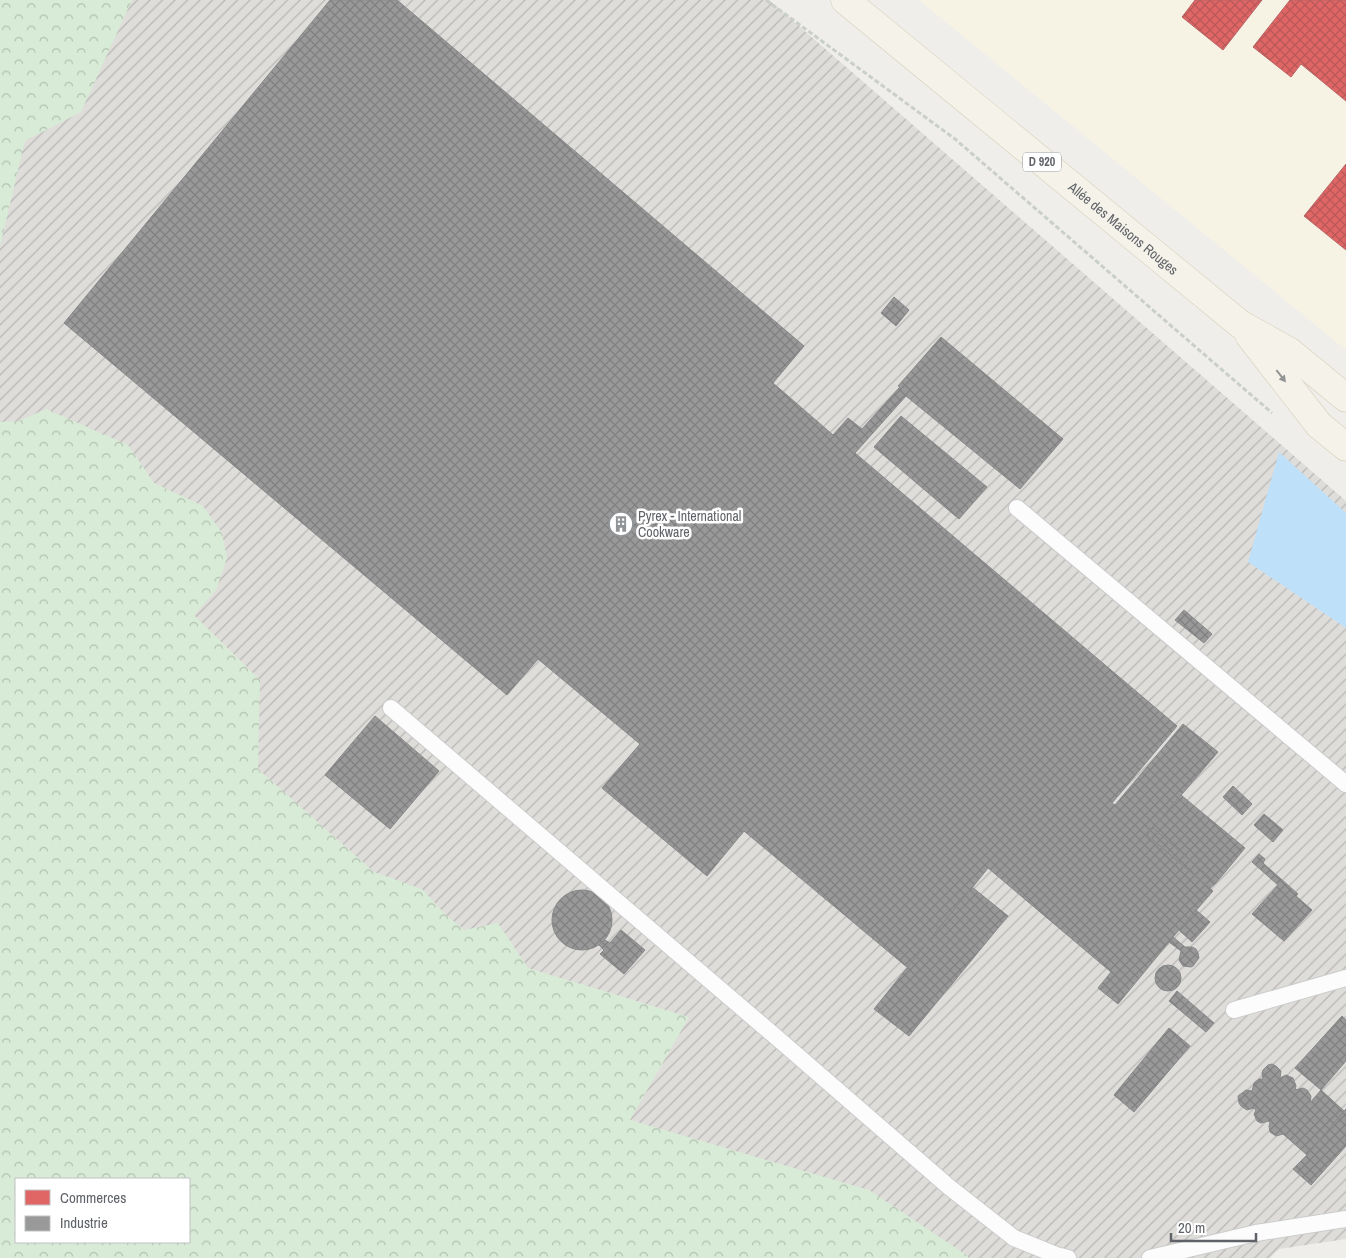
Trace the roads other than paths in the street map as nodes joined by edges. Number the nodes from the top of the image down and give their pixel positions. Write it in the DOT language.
graph roads {
  1 [pos="845,0"];
  2 [pos="1240,324"];
  3 [pos="1346,398"];
  4 [pos="1346,447"];
  5 [pos="1018,508"];
  6 [pos="391,708"];
  7 [pos="1346,784"];
  8 [pos="1346,978"];
  9 [pos="1234,1010"];
  10 [pos="1346,1219"];
  11 [pos="1068,1258"];
  12 [pos="1150,1258"];
  1 -- 2 [label="main road, Allée des Maisons Rouges / D 920"];
  2 -- 3 [label="main road, Allée des Maisons Rouges / D 920"];
  2 -- 4 [label="main road, Allée des Maisons Rouges / D 920, one-way"];
  5 -- 7 [label="lane"];
  6 -- 11 [label="lane"];
  8 -- 9 [label="lane"];
  10 -- 12 [label="lane"];
}
